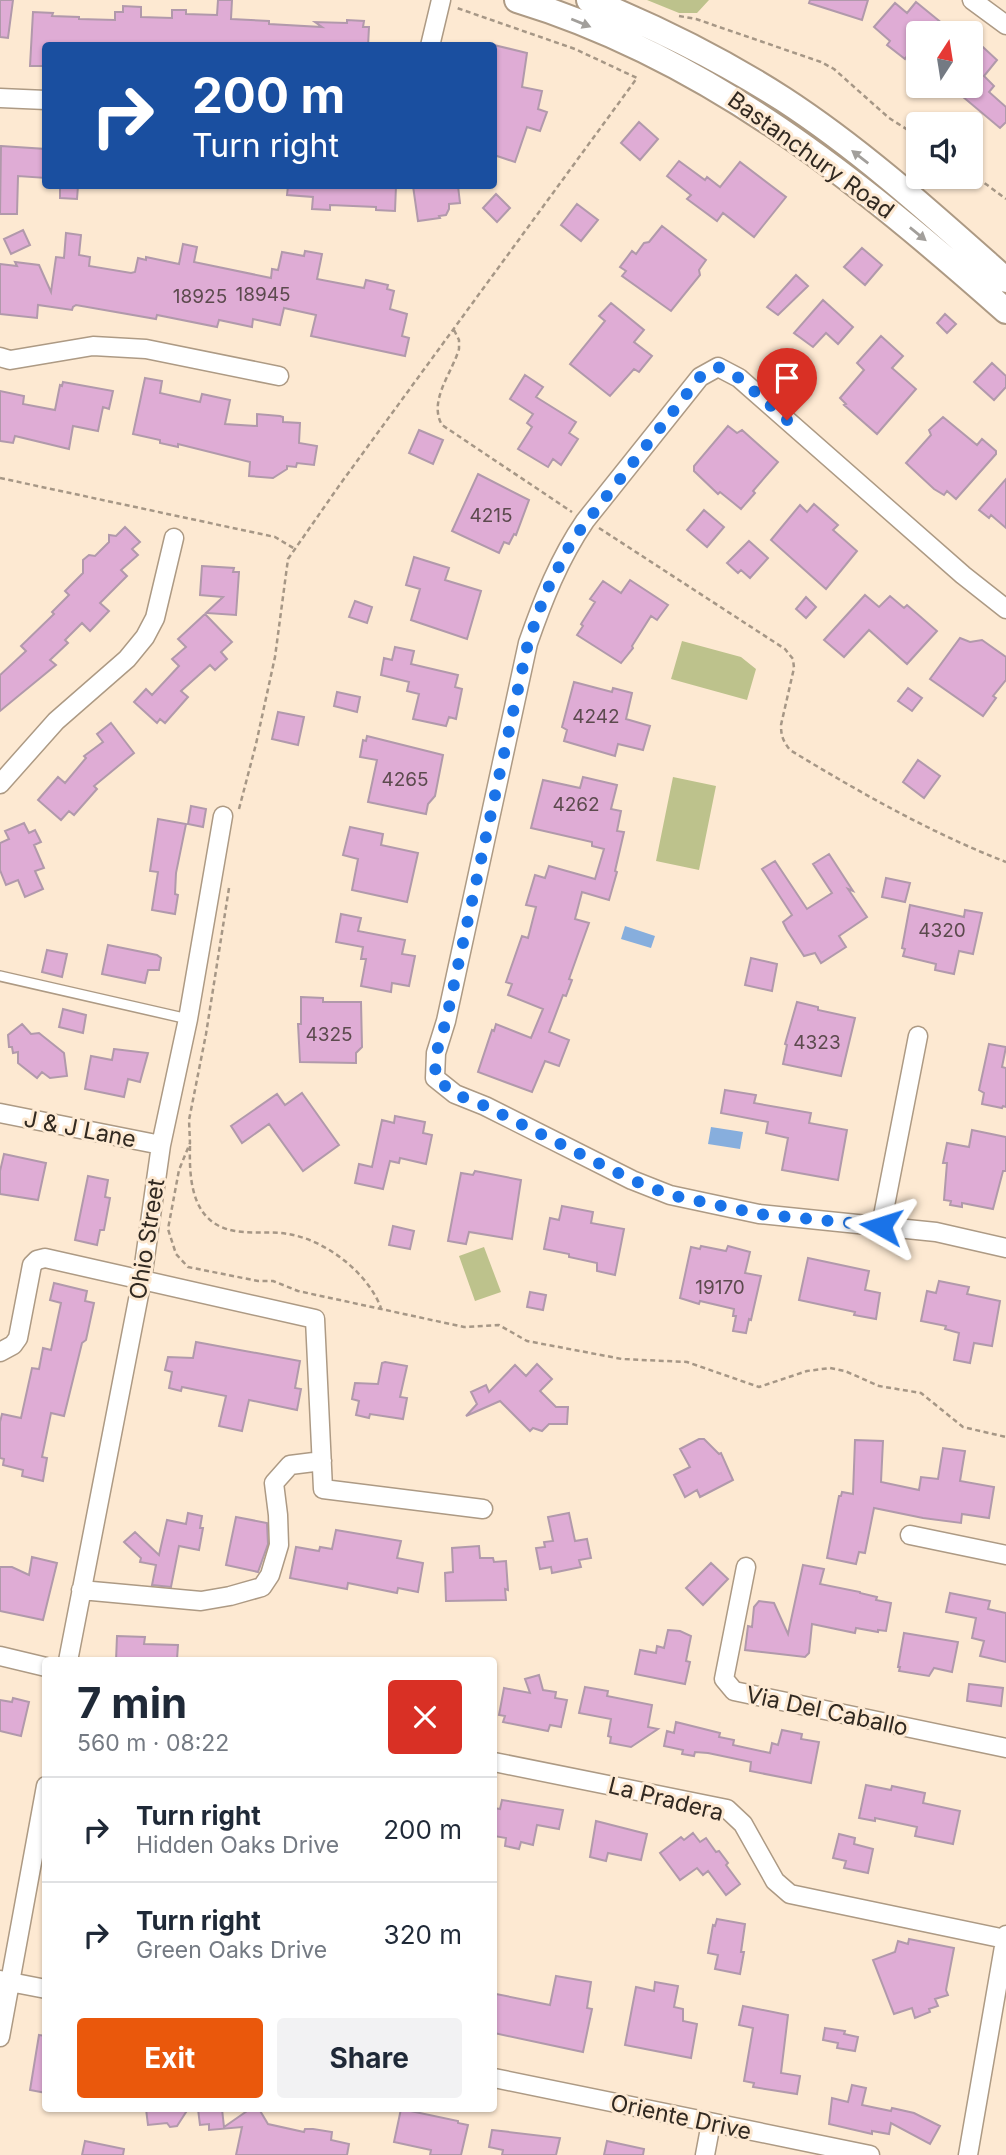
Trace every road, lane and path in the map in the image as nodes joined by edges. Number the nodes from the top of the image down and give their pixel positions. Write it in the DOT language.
graph roads {
  1 [pos="517,0"];
  2 [pos="589,0"];
  3 [pos="972,0"];
  4 [pos="440,1"];
  5 [pos="674,14"];
  6 [pos="1006,25"];
  7 [pos="431,42"];
  8 [pos="0,98"];
  9 [pos="42,100"];
  10 [pos="906,129"];
  11 [pos="983,182"];
  12 [pos="1006,199"];
  13 [pos="1006,280"];
  14 [pos="1006,311"];
  15 [pos="454,330"];
  16 [pos="0,357"];
  17 [pos="279,376"];
  18 [pos="0,478"];
  19 [pos="585,521"];
  20 [pos="174,538"];
  21 [pos="295,550"];
  22 [pos="1006,609"];
  23 [pos="0,784"];
  24 [pos="230,816"];
  25 [pos="1006,862"];
  26 [pos="229,880"];
  27 [pos="0,976"];
  28 [pos="188,1019"];
  29 [pos="918,1036"];
  30 [pos="0,1113"];
  31 [pos="190,1143"];
  32 [pos="161,1145"];
  33 [pos="881,1226"];
  34 [pos="1006,1248"];
  35 [pos="142,1279"];
  36 [pos="382,1310"];
  37 [pos="0,1352"];
  38 [pos="1006,1437"];
  39 [pos="322,1461"];
  40 [pos="483,1509"];
  41 [pos="910,1535"];
  42 [pos="1006,1555"];
  43 [pos="746,1567"];
  44 [pos="81,1590"];
  45 [pos="0,1657"];
  46 [pos="69,1657"];
  47 [pos="42,1666"];
  48 [pos="1006,1748"];
  49 [pos="497,1763"];
  50 [pos="42,1805"];
  51 [pos="1006,1937"];
  52 [pos="5,1981"];
  53 [pos="42,1988"];
  54 [pos="0,2037"];
  55 [pos="497,2079"];
  56 [pos="711,2123"];
  57 [pos="705,2155"];
  58 [pos="870,2155"];
  59 [pos="968,2155"];
  1 -- 14 [label="main road, Bastanchury Road, one-way"];
  13 -- 2 [label="main road, Bastanchury Road, one-way"];
  3 -- 6 [label="street"];
  4 -- 7 [label="street"];
  4 -- 15 [label="path"];
  5 -- 10 [label="path"];
  8 -- 9 [label="street"];
  11 -- 12 [label="path"];
  15 -- 19 [label="path"];
  15 -- 21 [label="path"];
  16 -- 17 [label="street"];
  18 -- 21 [label="path"];
  19 -- 22 [label="street"];
  19 -- 25 [label="path"];
  19 -- 33 [label="street"];
  20 -- 23 [label="street"];
  21 -- 24 [label="path"];
  24 -- 28 [label="street, Ohio Street"];
  26 -- 31 [label="path"];
  27 -- 28 [label="lane"];
  28 -- 32 [label="street, Ohio Street"];
  29 -- 33 [label="street"];
  30 -- 32 [label="street, J & J Lane"];
  31 -- 36 [label="path"];
  31 -- 36 [label="path"];
  32 -- 35 [label="street, Ohio Street"];
  33 -- 34 [label="street"];
  35 -- 37 [label="street"];
  35 -- 39 [label="street"];
  35 -- 44 [label="street, Ohio Street"];
  36 -- 38 [label="path"];
  39 -- 40 [label="street"];
  39 -- 44 [label="street"];
  41 -- 42 [label="street"];
  43 -- 48 [label="street, Via Del Caballo"];
  44 -- 46 [label="street, Ohio Street"];
  45 -- 47 [label="street"];
  49 -- 51 [label="street, La Pradera"];
  50 -- 52 [label="street"];
  51 -- 59 [label="street"];
  52 -- 53 [label="street"];
  52 -- 54 [label="street"];
  55 -- 56 [label="street, Oriente Drive"];
  56 -- 57 [label="street"];
  56 -- 58 [label="street, Oriente Drive"];
}
